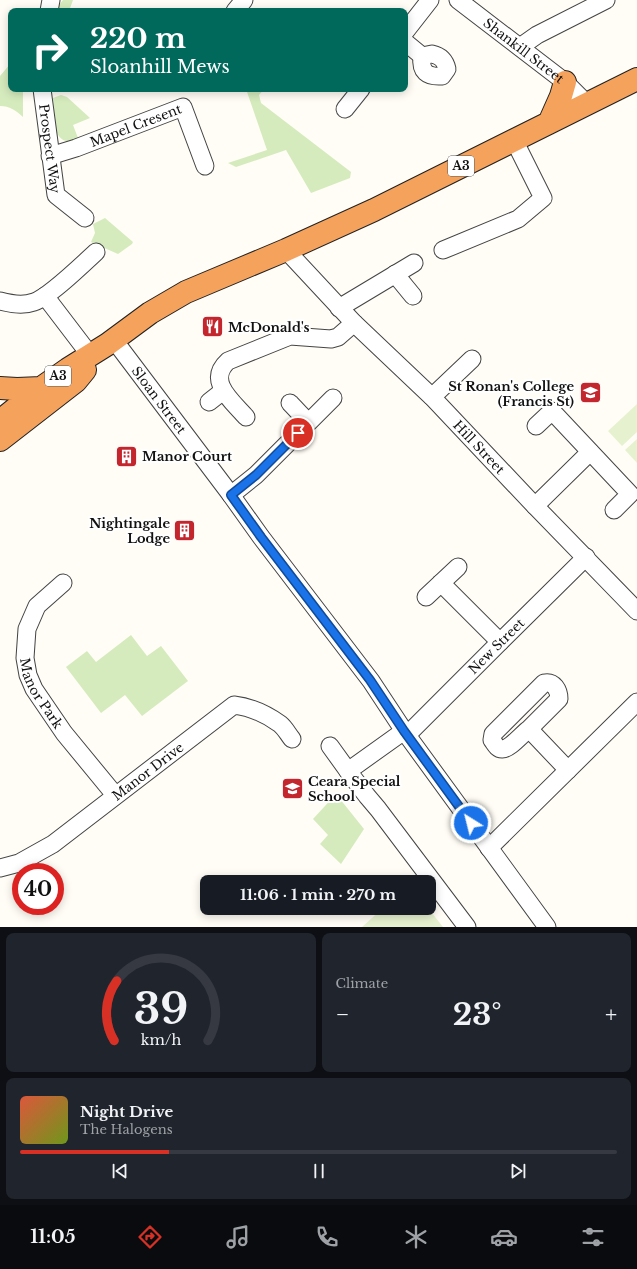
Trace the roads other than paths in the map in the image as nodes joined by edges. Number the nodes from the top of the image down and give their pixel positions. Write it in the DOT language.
graph roads {
  1 [pos="244,0"];
  2 [pos="430,0"];
  3 [pos="458,0"];
  4 [pos="606,0"];
  5 [pos="237,8"];
  6 [pos="408,28"];
  7 [pos="408,44"];
  8 [pos="520,47"];
  9 [pos="422,56"];
  10 [pos="637,79"];
  11 [pos="564,82"];
  12 [pos="42,92"];
  13 [pos="359,92"];
  14 [pos="587,104"];
  15 [pos="346,109"];
  16 [pos="549,123"];
  17 [pos="514,140"];
  18 [pos="50,156"];
  19 [pos="205,166"];
  20 [pos="85,218"];
  21 [pos="286,250"];
  22 [pos="443,250"];
  23 [pos="90,252"];
  24 [pos="414,263"];
  25 [pos="395,274"];
  26 [pos="45,296"];
  27 [pos="413,296"];
  28 [pos="0,301"];
  29 [pos="340,308"];
  30 [pos="354,323"];
  31 [pos="111,342"];
  32 [pos="90,354"];
  33 [pos="472,359"];
  34 [pos="0,388"];
  35 [pos="41,388"];
  36 [pos="223,391"];
  37 [pos="432,397"];
  38 [pos="333,398"];
  39 [pos="209,402"];
  40 [pos="290,402"];
  41 [pos="246,417"];
  42 [pos="0,421"];
  43 [pos="308,422"];
  44 [pos="536,426"];
  45 [pos="0,440"];
  46 [pos="590,452"];
  47 [pos="231,495"];
  48 [pos="535,506"];
  49 [pos="614,510"];
  50 [pos="586,557"];
  51 [pos="458,567"];
  52 [pos="63,583"];
  53 [pos="441,583"];
  54 [pos="426,597"];
  55 [pos="637,610"];
  56 [pos="500,642"];
  57 [pos="637,702"];
  58 [pos="529,728"];
  59 [pos="406,733"];
  60 [pos="292,738"];
  61 [pos="330,746"];
  62 [pos="568,770"];
  63 [pos="348,771"];
  64 [pos="115,796"];
  65 [pos="490,848"];
  66 [pos="0,868"];
  67 [pos="467,927"];
  68 [pos="547,927"];
  1 -- 5 [label="street"];
  2 -- 6 [label="street"];
  3 -- 8 [label="street, Shankill Street"];
  4 -- 8 [label="street"];
  7 -- 9 [label="street"];
  8 -- 11 [label="street, Shankill Street"];
  10 -- 14 [label="highway, A3"];
  11 -- 14 [label="street, Shankill Street"];
  11 -- 16 [label="highway"];
  12 -- 18 [label="street, Prospect Way"];
  13 -- 15 [label="street"];
  14 -- 16 [label="highway, A3"];
  16 -- 17 [label="highway, A3"];
  17 -- 21 [label="highway, A3"];
  17 -- 22 [label="street"];
  18 -- 19 [label="street, Mapel Cresent"];
  18 -- 20 [label="street, Prospect Way"];
  21 -- 29 [label="street, Hill Street"];
  21 -- 31 [label="highway, A3"];
  23 -- 26 [label="street"];
  24 -- 25 [label="street"];
  25 -- 27 [label="street"];
  25 -- 29 [label="street"];
  26 -- 28 [label="street"];
  26 -- 32 [label="street"];
  29 -- 30 [label="street, Hill Street"];
  30 -- 36 [label="street"];
  30 -- 37 [label="street, Hill Street"];
  31 -- 32 [label="highway, A3"];
  31 -- 45 [label="highway, A3"];
  31 -- 47 [label="street, Sloan Street"];
  32 -- 35 [label="highway, A3"];
  33 -- 37 [label="street"];
  34 -- 35 [label="highway"];
  35 -- 42 [label="highway, A3"];
  36 -- 39 [label="street"];
  36 -- 41 [label="street"];
  37 -- 48 [label="street, Hill Street"];
  38 -- 43 [label="street"];
  40 -- 43 [label="street"];
  43 -- 47 [label="street"];
  44 -- 46 [label="street"];
  46 -- 48 [label="street"];
  46 -- 49 [label="street"];
  47 -- 59 [label="street, Sloan Street"];
  48 -- 50 [label="street, Hill Street"];
  50 -- 55 [label="street, Hill Street"];
  50 -- 56 [label="street, New Street"];
  51 -- 53 [label="street"];
  52 -- 64 [label="street, Manor Park"];
  53 -- 54 [label="street"];
  53 -- 56 [label="street"];
  56 -- 59 [label="street, New Street"];
  57 -- 62 [label="street"];
  58 -- 62 [label="street"];
  59 -- 63 [label="street"];
  59 -- 65 [label="street, Sloan Street"];
  60 -- 64 [label="street, Manor Drive"];
  61 -- 63 [label="street"];
  62 -- 65 [label="street"];
  63 -- 67 [label="street"];
  64 -- 66 [label="street, Manor Drive"];
  65 -- 68 [label="street, Sloan Street"];
}
